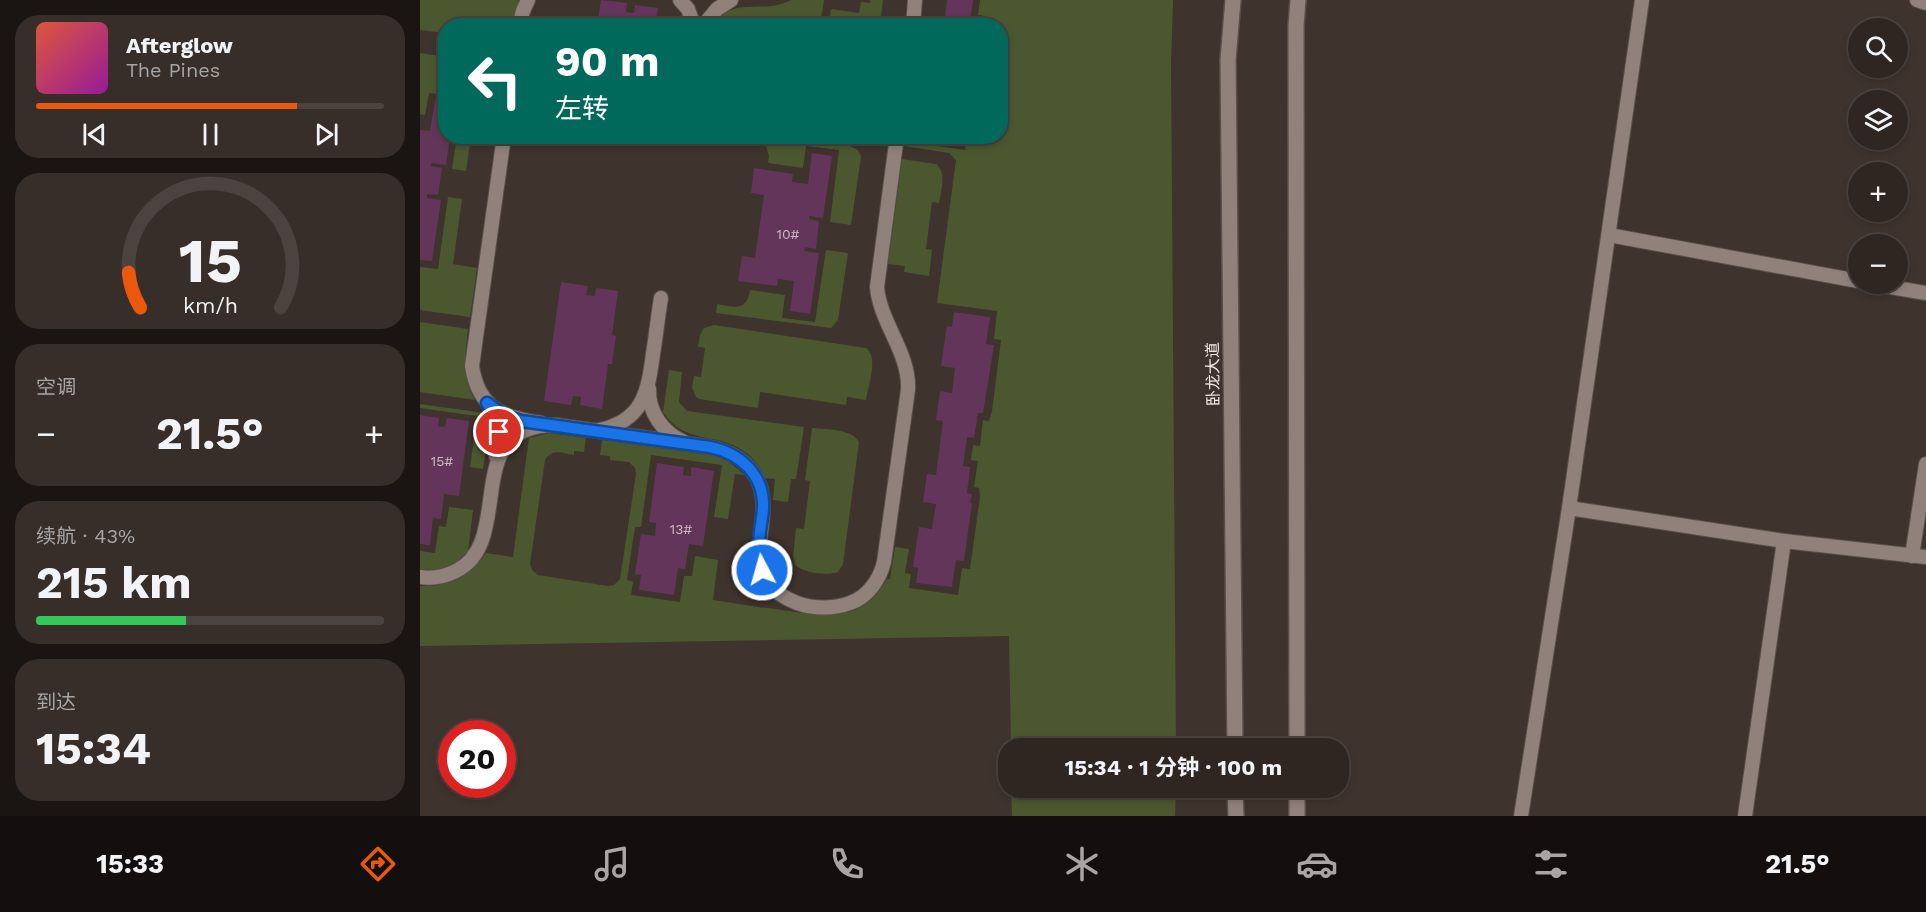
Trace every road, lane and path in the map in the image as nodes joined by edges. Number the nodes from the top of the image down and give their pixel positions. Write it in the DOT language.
graph roads {
  1 [pos="528,0"];
  2 [pos="680,0"];
  3 [pos="731,0"];
  4 [pos="915,0"];
  5 [pos="1233,0"];
  6 [pos="1298,0"];
  7 [pos="1642,0"];
  8 [pos="1917,0"];
  9 [pos="1926,3"];
  10 [pos="521,18"];
  11 [pos="691,18"];
  12 [pos="708,18"];
  13 [pos="914,18"];
  14 [pos="503,144"];
  15 [pos="896,144"];
  16 [pos="1609,235"];
  17 [pos="1848,279"];
  18 [pos="1908,290"];
  19 [pos="1926,293"];
  20 [pos="661,298"];
  21 [pos="649,384"];
  22 [pos="487,403"];
  23 [pos="555,425"];
  24 [pos="591,430"];
  25 [pos="692,445"];
  26 [pos="1926,464"];
  27 [pos="493,476"];
  28 [pos="1569,508"];
  29 [pos="1784,541"];
  30 [pos="1919,556"];
  31 [pos="420,577"];
  32 [pos="1235,738"];
  33 [pos="1297,738"];
  34 [pos="1235,798"];
  35 [pos="1297,798"];
  36 [pos="1236,816"];
  37 [pos="1297,816"];
  38 [pos="1521,816"];
  39 [pos="1745,816"];
  1 -- 10 [label="lane"];
  2 -- 11 [label="lane"];
  3 -- 12 [label="lane"];
  4 -- 13 [label="lane"];
  5 -- 32 [label="main road, 卧龙大道"];
  6 -- 33 [label="main road"];
  7 -- 16 [label="lane"];
  8 -- 9 [label="lane"];
  14 -- 22 [label="lane"];
  15 -- 25 [label="lane"];
  16 -- 17 [label="lane"];
  16 -- 28 [label="lane"];
  18 -- 19 [label="lane"];
  20 -- 21 [label="lane"];
  21 -- 24 [label="lane"];
  21 -- 25 [label="lane"];
  22 -- 23 [label="lane"];
  22 -- 27 [label="lane"];
  23 -- 24 [label="lane"];
  23 -- 27 [label="lane"];
  24 -- 25 [label="lane"];
  26 -- 30 [label="lane"];
  27 -- 31 [label="lane"];
  28 -- 29 [label="lane"];
  28 -- 38 [label="lane"];
  29 -- 30 [label="lane"];
  29 -- 39 [label="lane"];
  34 -- 36 [label="main road"];
  35 -- 37 [label="main road"];
}
